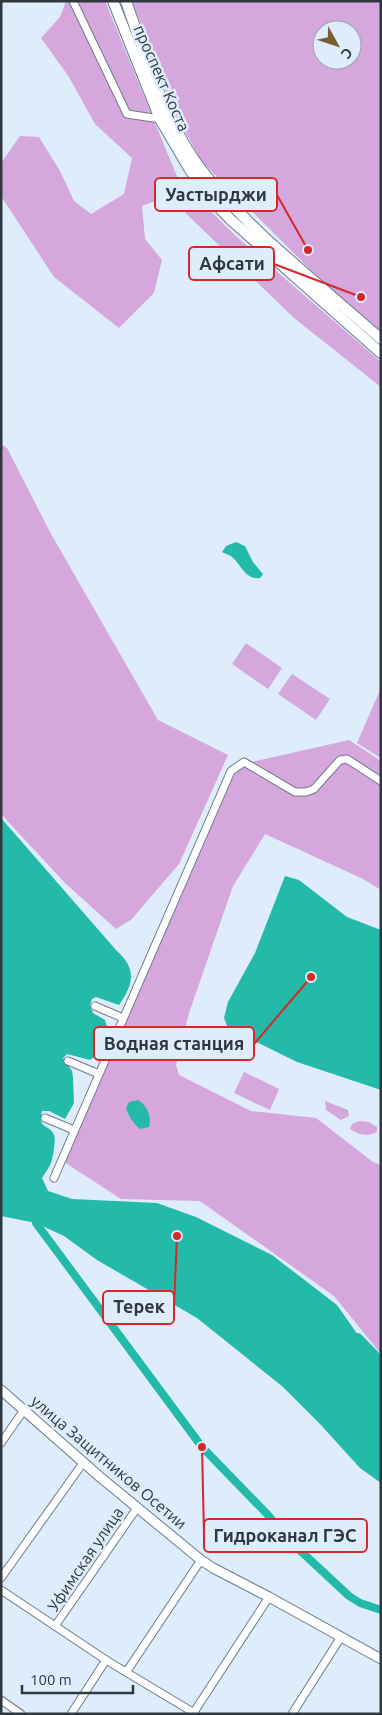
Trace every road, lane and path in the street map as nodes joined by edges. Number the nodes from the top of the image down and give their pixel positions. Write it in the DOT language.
graph roads {
  1 [pos="73,1"];
  2 [pos="113,1"];
  3 [pos="126,1"];
  4 [pos="160,119"];
  5 [pos="381,339"];
  6 [pos="381,353"];
  7 [pos="381,781"];
  8 [pos="95,1006"];
  9 [pos="123,1018"];
  10 [pos="68,1060"];
  11 [pos="98,1074"];
  12 [pos="45,1118"];
  13 [pos="74,1130"];
  14 [pos="54,1178"];
  15 [pos="1,1390"];
  16 [pos="24,1410"];
  17 [pos="1,1443"];
  18 [pos="83,1463"];
  19 [pos="137,1508"];
  20 [pos="201,1560"];
  21 [pos="1,1578"];
  22 [pos="1,1590"];
  23 [pos="269,1597"];
  24 [pos="56,1626"];
  25 [pos="341,1637"];
  26 [pos="381,1659"];
  27 [pos="106,1660"];
  28 [pos="127,1671"];
  29 [pos="1,1700"];
  30 [pos="195,1713"];
  31 [pos="21,1714"];
  32 [pos="72,1714"];
  33 [pos="292,1714"];
  1 -- 4 [label="street"];
  2 -- 4 [label="main road, проспект Коста"];
  3 -- 5 [label="main road, проспект Коста"];
  4 -- 6 [label="main road, проспект Коста"];
  7 -- 9 [label="street"];
  8 -- 9 [label="street"];
  9 -- 11 [label="street"];
  10 -- 11 [label="street"];
  11 -- 13 [label="street"];
  12 -- 13 [label="street"];
  13 -- 14 [label="street"];
  15 -- 16 [label="street, улица Защитников Осетии"];
  16 -- 17 [label="street"];
  16 -- 18 [label="street, улица Защитников Осетии"];
  18 -- 19 [label="street, улица Защитников Осетии"];
  18 -- 21 [label="street"];
  19 -- 20 [label="street, улица Защитников Осетии"];
  19 -- 24 [label="street, Уфимская улица"];
  20 -- 23 [label="street, улица Защитников Осетии"];
  20 -- 28 [label="street"];
  22 -- 24 [label="street"];
  23 -- 25 [label="street, улица Защитников Осетии"];
  23 -- 30 [label="street"];
  24 -- 27 [label="street"];
  25 -- 26 [label="street, улица Защитников Осетии"];
  25 -- 33 [label="street"];
  27 -- 28 [label="street"];
  27 -- 32 [label="street"];
  28 -- 30 [label="street"];
  29 -- 31 [label="street"];
}
